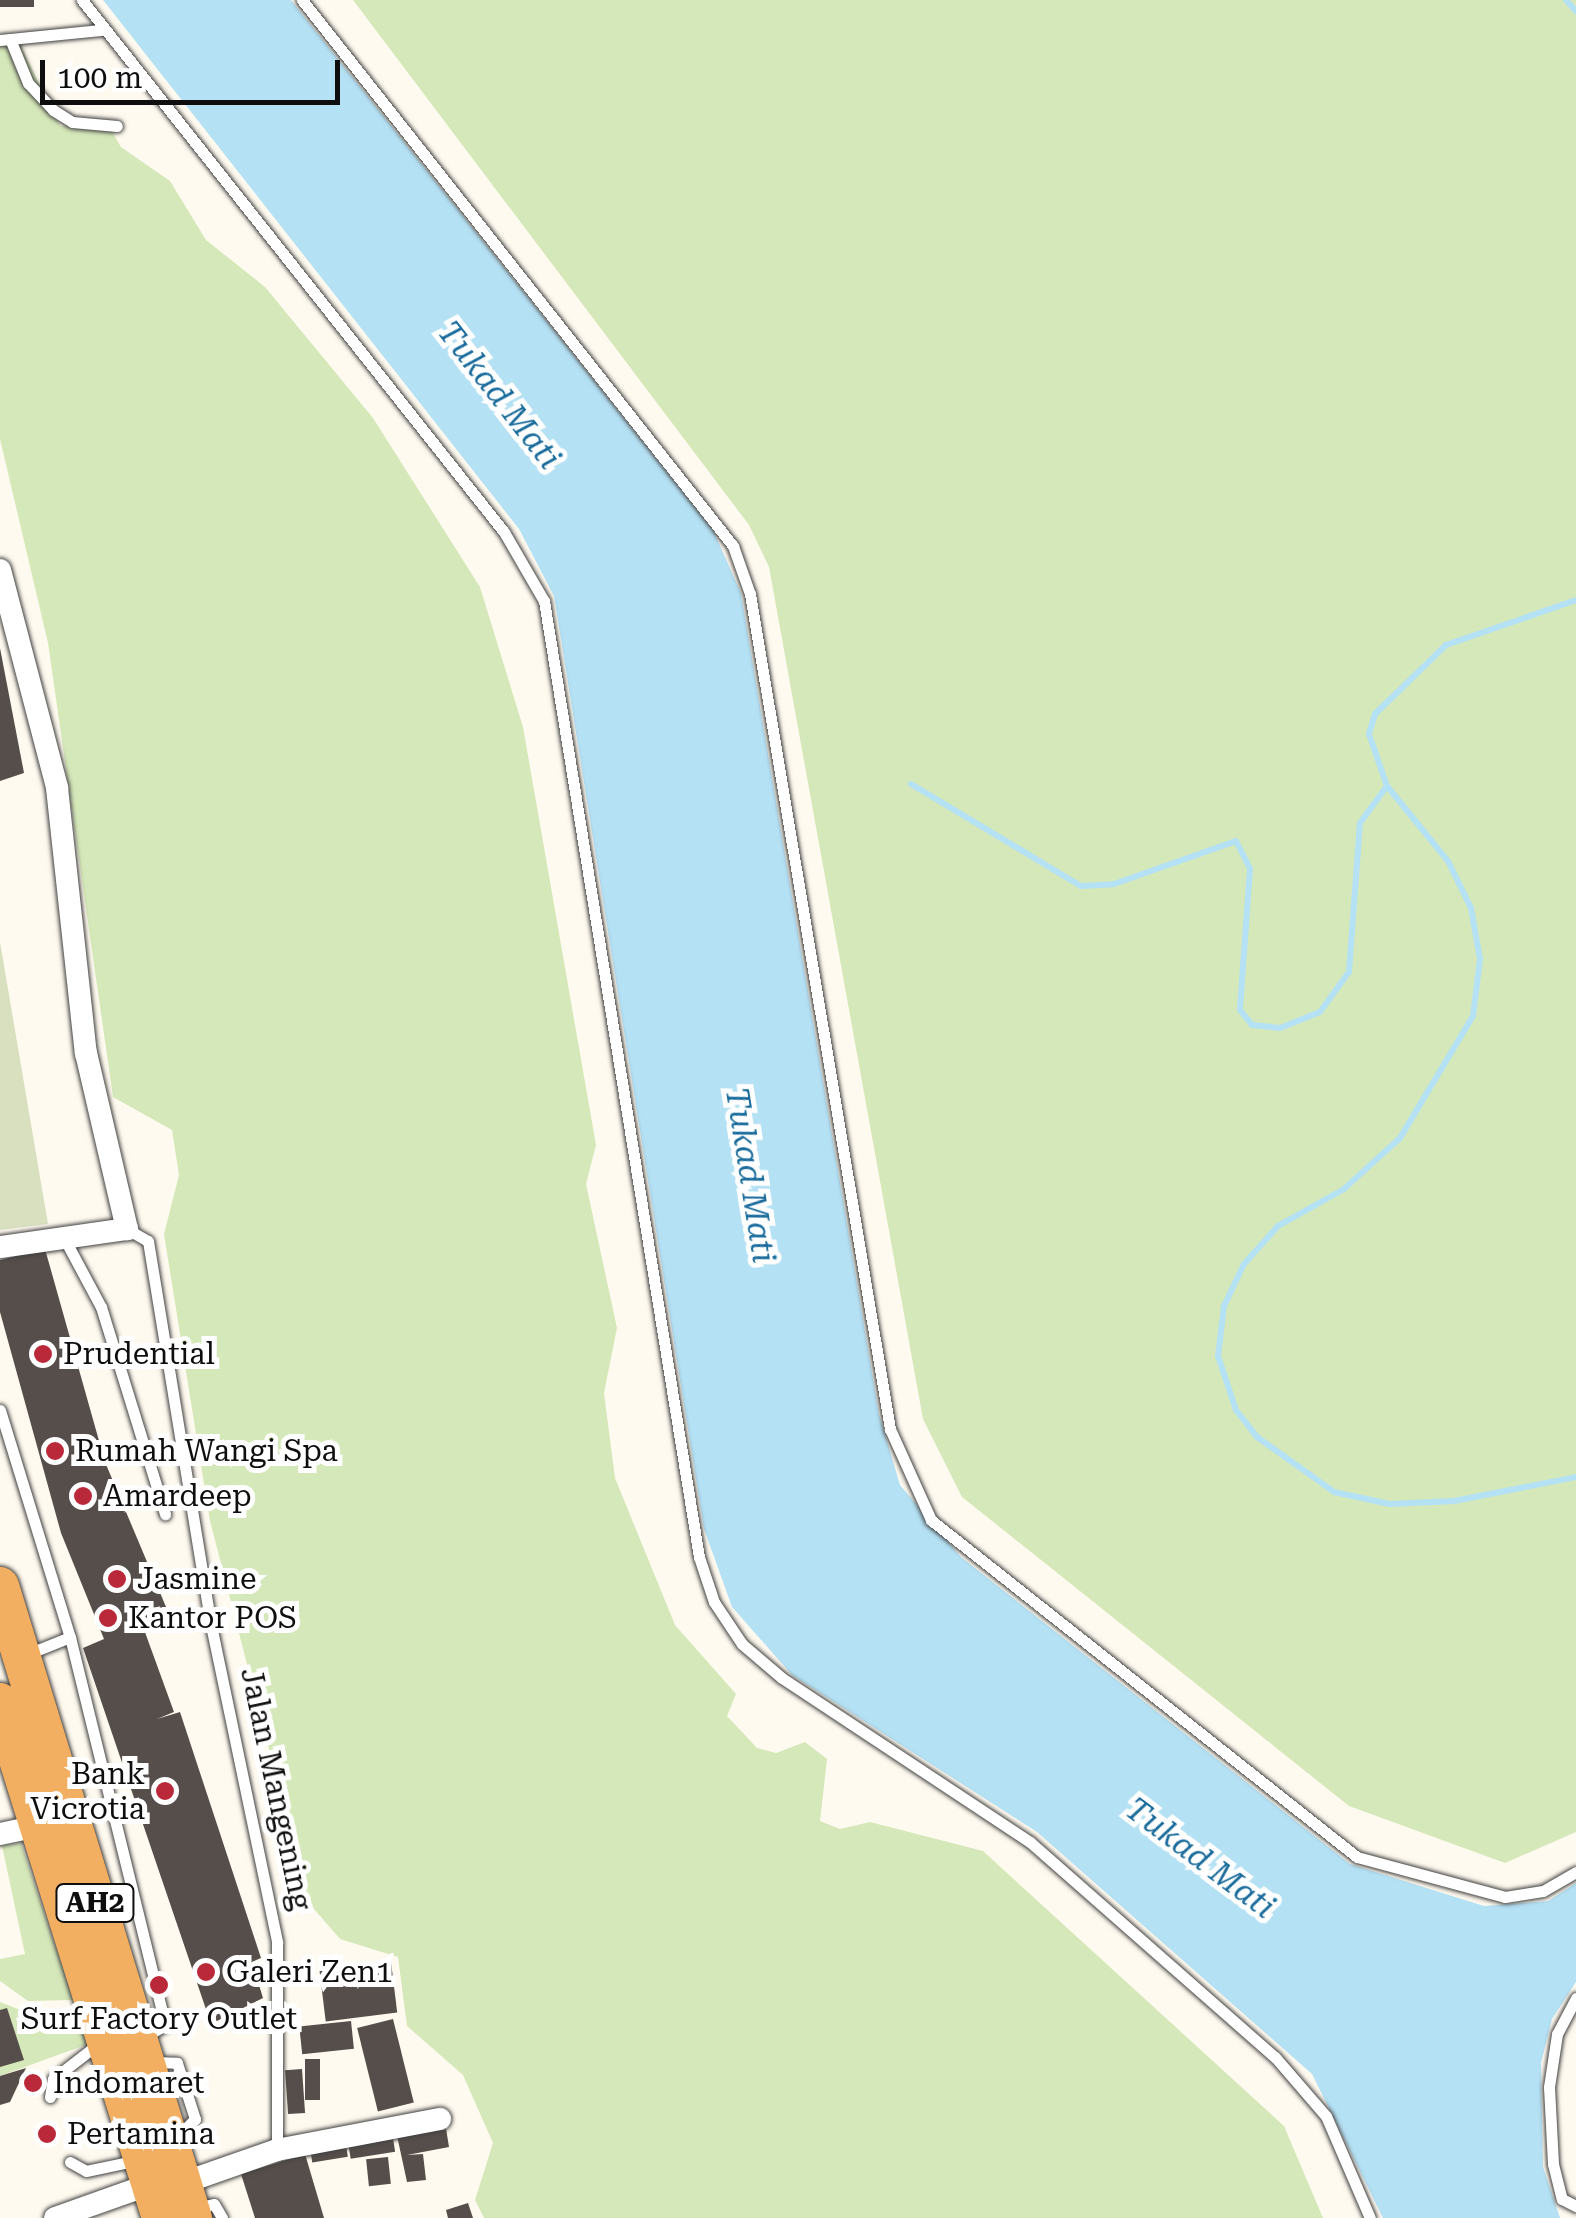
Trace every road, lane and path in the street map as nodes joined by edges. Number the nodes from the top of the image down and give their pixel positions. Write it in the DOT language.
graph roads {
  1 [pos="82,0"];
  2 [pos="302,0"];
  3 [pos="101,30"];
  4 [pos="5,39"];
  5 [pos="118,126"];
  6 [pos="0,570"];
  7 [pos="126,1229"];
  8 [pos="64,1238"];
  9 [pos="0,1247"];
  10 [pos="0,1410"];
  11 [pos="165,1514"];
  12 [pos="0,1586"];
  13 [pos="70,1637"];
  14 [pos="21,1656"];
  15 [pos="0,1702"];
  16 [pos="42,1825"];
  17 [pos="113,1828"];
  18 [pos="0,1834"];
  19 [pos="77,1842"];
  20 [pos="1576,1872"];
  21 [pos="1576,1998"];
  22 [pos="129,2047"];
  23 [pos="50,2097"];
  24 [pos="440,2119"];
  25 [pos="277,2150"];
  26 [pos="70,2162"];
  27 [pos="176,2192"];
  28 [pos="1576,2206"];
  29 [pos="55,2218"];
  30 [pos="1370,2218"];
  1 -- 3 [label="lane"];
  2 -- 20 [label="lane"];
  3 -- 4 [label="lane"];
  3 -- 30 [label="lane"];
  4 -- 5 [label="lane"];
  6 -- 7 [label="street"];
  7 -- 8 [label="street"];
  7 -- 25 [label="lane, Jalan Mangening"];
  8 -- 9 [label="street"];
  8 -- 11 [label="lane"];
  10 -- 13 [label="lane"];
  12 -- 14 [label="highway, AH2"];
  13 -- 14 [label="lane"];
  13 -- 17 [label="lane"];
  14 -- 19 [label="highway, AH2"];
  15 -- 16 [label="highway, AH2"];
  16 -- 18 [label="street"];
  16 -- 22 [label="highway, AH2"];
  17 -- 19 [label="lane"];
  17 -- 22 [label="lane"];
  19 -- 22 [label="highway, AH2"];
  21 -- 28 [label="lane"];
  22 -- 23 [label="lane"];
  22 -- 27 [label="highway, AH2"];
  22 -- 27 [label="lane"];
  24 -- 25 [label="street"];
  25 -- 27 [label="street"];
  26 -- 27 [label="lane"];
  27 -- 29 [label="street"];
}
